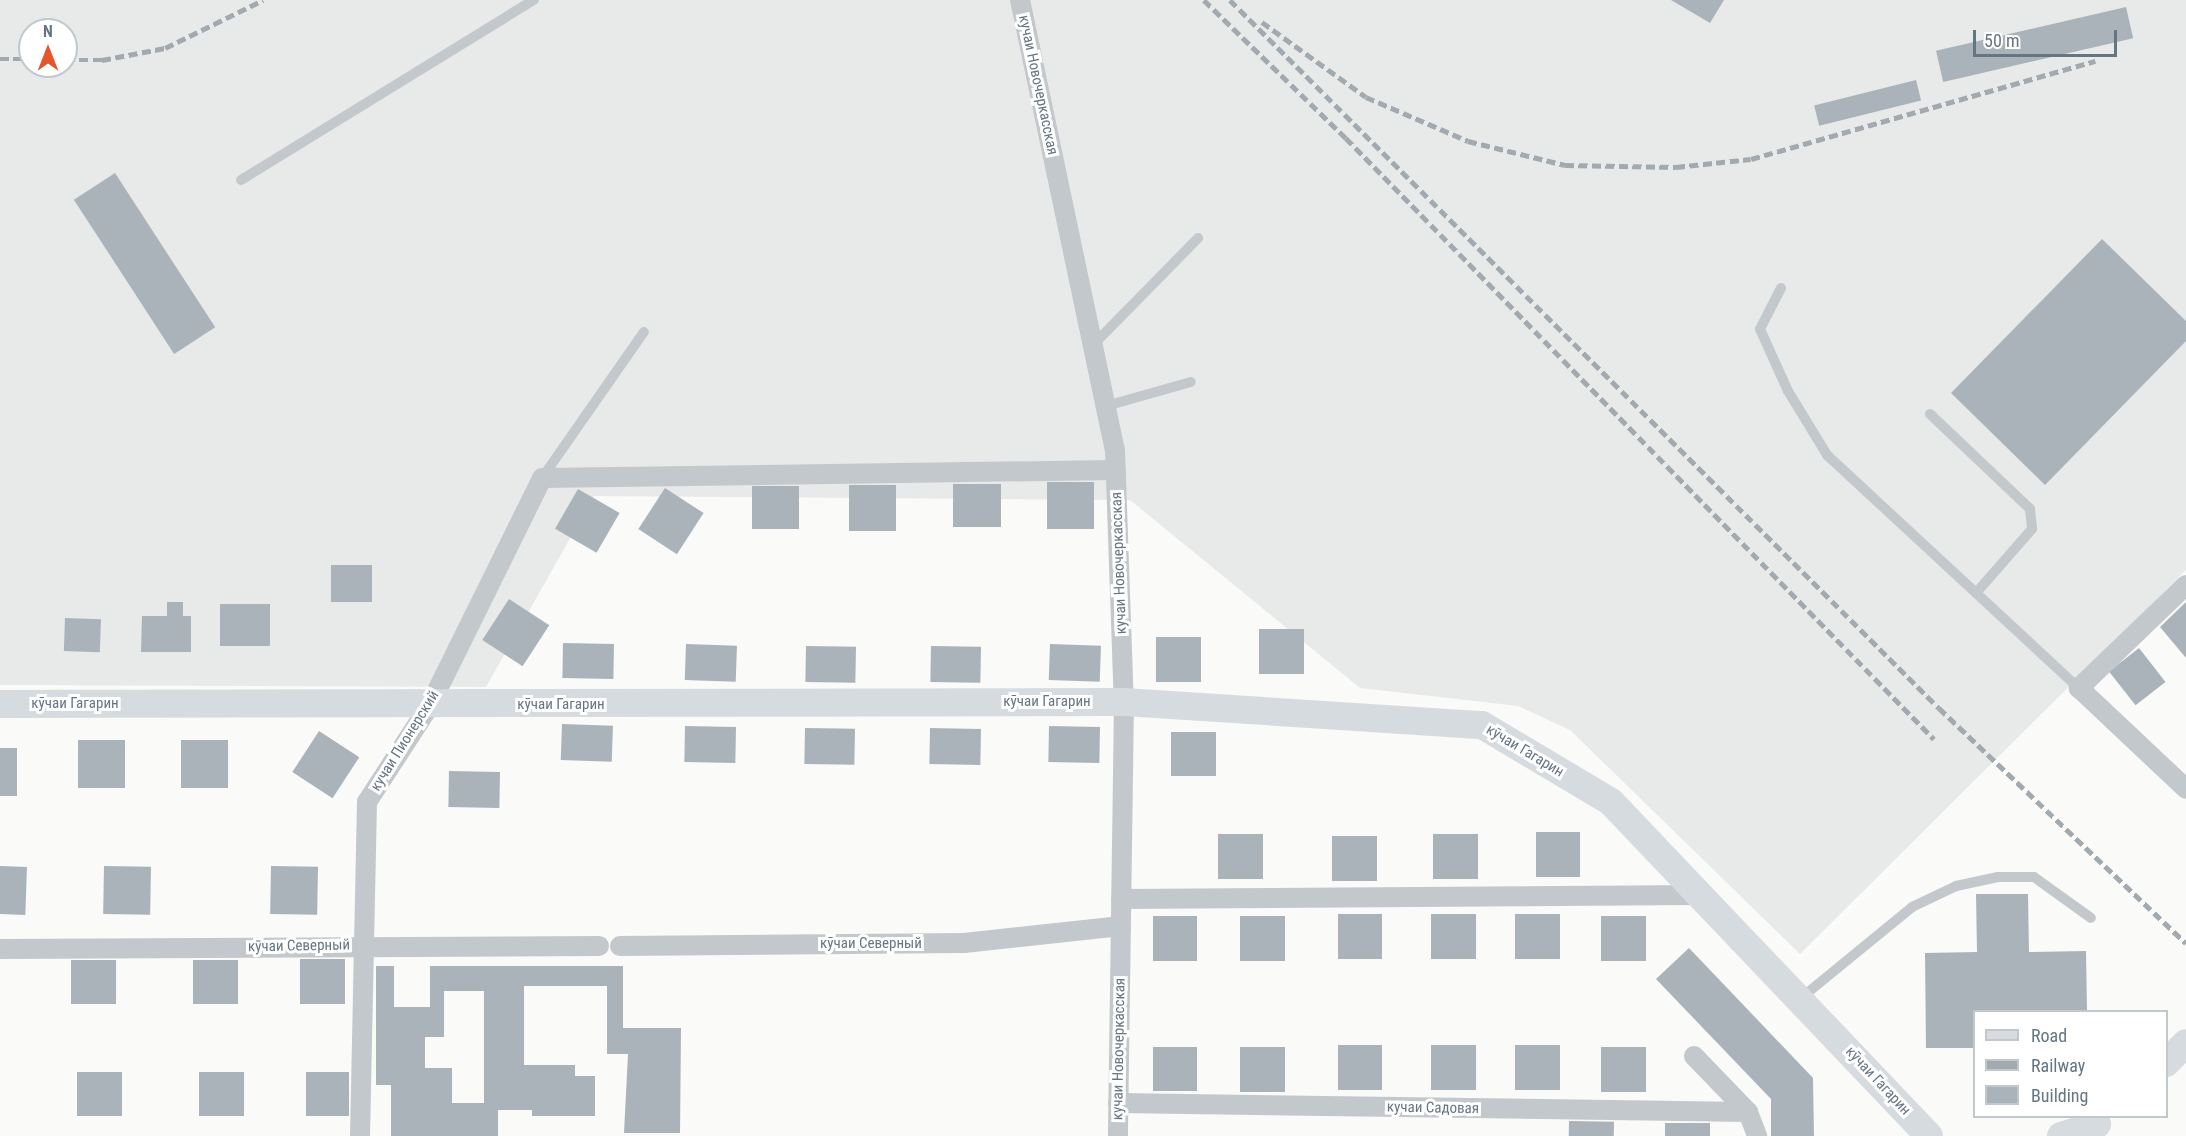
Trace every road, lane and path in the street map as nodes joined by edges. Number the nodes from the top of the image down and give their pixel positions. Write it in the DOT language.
graph roads {
  1 [pos="534,0"];
  2 [pos="1020,0"];
  3 [pos="241,180"];
  4 [pos="1198,238"];
  5 [pos="1781,288"];
  6 [pos="644,332"];
  7 [pos="1093,345"];
  8 [pos="1191,382"];
  9 [pos="1106,406"];
  10 [pos="1930,414"];
  11 [pos="1116,470"];
  12 [pos="542,478"];
  13 [pos="2186,585"];
  14 [pos="1976,592"];
  15 [pos="2079,688"];
  16 [pos="1124,702"];
  17 [pos="0,704"];
  18 [pos="430,705"];
  19 [pos="2186,789"];
  20 [pos="1697,895"];
  21 [pos="1121,899"];
  22 [pos="2091,918"];
  23 [pos="1121,926"];
  24 [pos="365,945"];
  25 [pos="599,946"];
  26 [pos="620,946"];
  27 [pos="0,949"];
  28 [pos="1802,998"];
  29 [pos="2186,1043"];
  30 [pos="1694,1056"];
  31 [pos="2168,1062"];
  32 [pos="2168,1064"];
  33 [pos="2186,1069"];
  34 [pos="1118,1103"];
  35 [pos="1748,1112"];
  36 [pos="2096,1126"];
  37 [pos="1929,1135"];
  38 [pos="360,1136"];
  39 [pos="1118,1136"];
  40 [pos="1756,1136"];
  41 [pos="2061,1136"];
  1 -- 3 [label="lane"];
  2 -- 7 [label="street, кучаи Новочеркасская"];
  4 -- 7 [label="lane"];
  5 -- 14 [label="lane"];
  6 -- 12 [label="lane"];
  7 -- 9 [label="street, кучаи Новочеркасская"];
  8 -- 9 [label="lane"];
  9 -- 11 [label="street, кучаи Новочеркасская"];
  10 -- 14 [label="lane"];
  11 -- 12 [label="street"];
  11 -- 16 [label="street, кучаи Новочеркасская"];
  12 -- 18 [label="street, кучаи Пионерский"];
  13 -- 15 [label="street"];
  14 -- 15 [label="lane"];
  15 -- 19 [label="street"];
  16 -- 18 [label="main road, кӯчаи Гагарин"];
  16 -- 20 [label="main road, кӯчаи Гагарин"];
  16 -- 21 [label="street, кучаи Новочеркасская"];
  17 -- 18 [label="main road, кӯчаи Гагарин"];
  18 -- 24 [label="street, кучаи Пионерский"];
  20 -- 21 [label="street"];
  20 -- 28 [label="main road, кӯчаи Гагарин"];
  21 -- 23 [label="street, кучаи Новочеркасская"];
  22 -- 28 [label="lane"];
  23 -- 26 [label="street, кӯчаи Северный"];
  23 -- 34 [label="street, кучаи Новочеркасская"];
  24 -- 25 [label="street, кӯчаи Северный"];
  24 -- 27 [label="street, кӯчаи Северный"];
  24 -- 38 [label="street, кучаи Пионерский"];
  28 -- 37 [label="main road, кӯчаи Гагарин"];
  29 -- 31 [label="main road"];
  30 -- 35 [label="street"];
  32 -- 33 [label="main road"];
  34 -- 35 [label="street, кучаи Садовая"];
  34 -- 39 [label="street, кучаи Новочеркасская"];
  35 -- 40 [label="street"];
  36 -- 41 [label="main road"];
}
